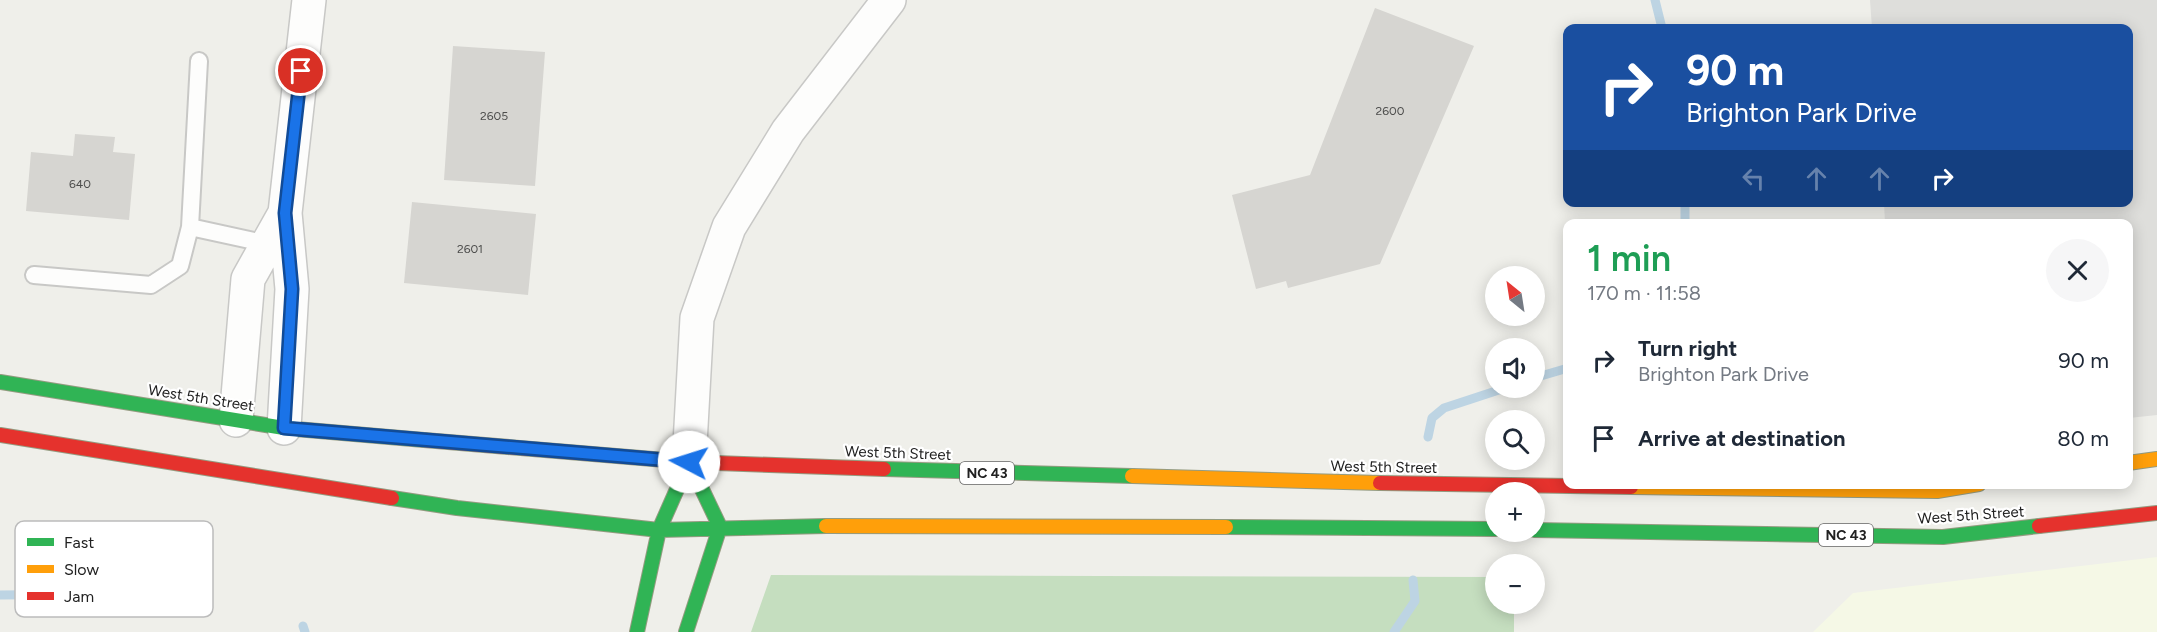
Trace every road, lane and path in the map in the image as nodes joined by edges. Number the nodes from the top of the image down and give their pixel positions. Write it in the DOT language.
graph roads {
  1 [pos="309,0"];
  2 [pos="889,0"];
  3 [pos="199,61"];
  4 [pos="285,213"];
  5 [pos="190,227"];
  6 [pos="267,244"];
  7 [pos="34,276"];
  8 [pos="0,382"];
  9 [pos="236,420"];
  10 [pos="284,428"];
  11 [pos="0,435"];
  12 [pos="2157,459"];
  13 [pos="689,462"];
  14 [pos="2133,462"];
  15 [pos="1563,487"];
  16 [pos="1764,489"];
  17 [pos="1949,489"];
  18 [pos="2157,513"];
  19 [pos="720,527"];
  20 [pos="659,530"];
  21 [pos="1485,530"];
  22 [pos="1545,530"];
  23 [pos="637,632"];
  24 [pos="686,632"];
  1 -- 4 [label="street"];
  2 -- 13 [label="street"];
  3 -- 5 [label="lane"];
  4 -- 6 [label="street"];
  4 -- 10 [label="street"];
  5 -- 6 [label="lane"];
  5 -- 7 [label="lane"];
  6 -- 9 [label="street"];
  8 -- 9 [label="main road, West 5th Street / NC 43"];
  9 -- 10 [label="main road, West 5th Street / NC 43"];
  10 -- 13 [label="main road, West 5th Street / NC 43"];
  11 -- 20 [label="main road"];
  12 -- 14 [label="main road"];
  13 -- 15 [label="main road, West 5th Street / NC 43"];
  13 -- 19 [label="main road"];
  13 -- 20 [label="main road"];
  16 -- 17 [label="main road, West 5th Street / NC 43"];
  18 -- 22 [label="main road, West 5th Street / NC 43"];
  19 -- 20 [label="main road"];
  19 -- 21 [label="main road"];
  19 -- 24 [label="main road"];
  20 -- 23 [label="main road"];
}
